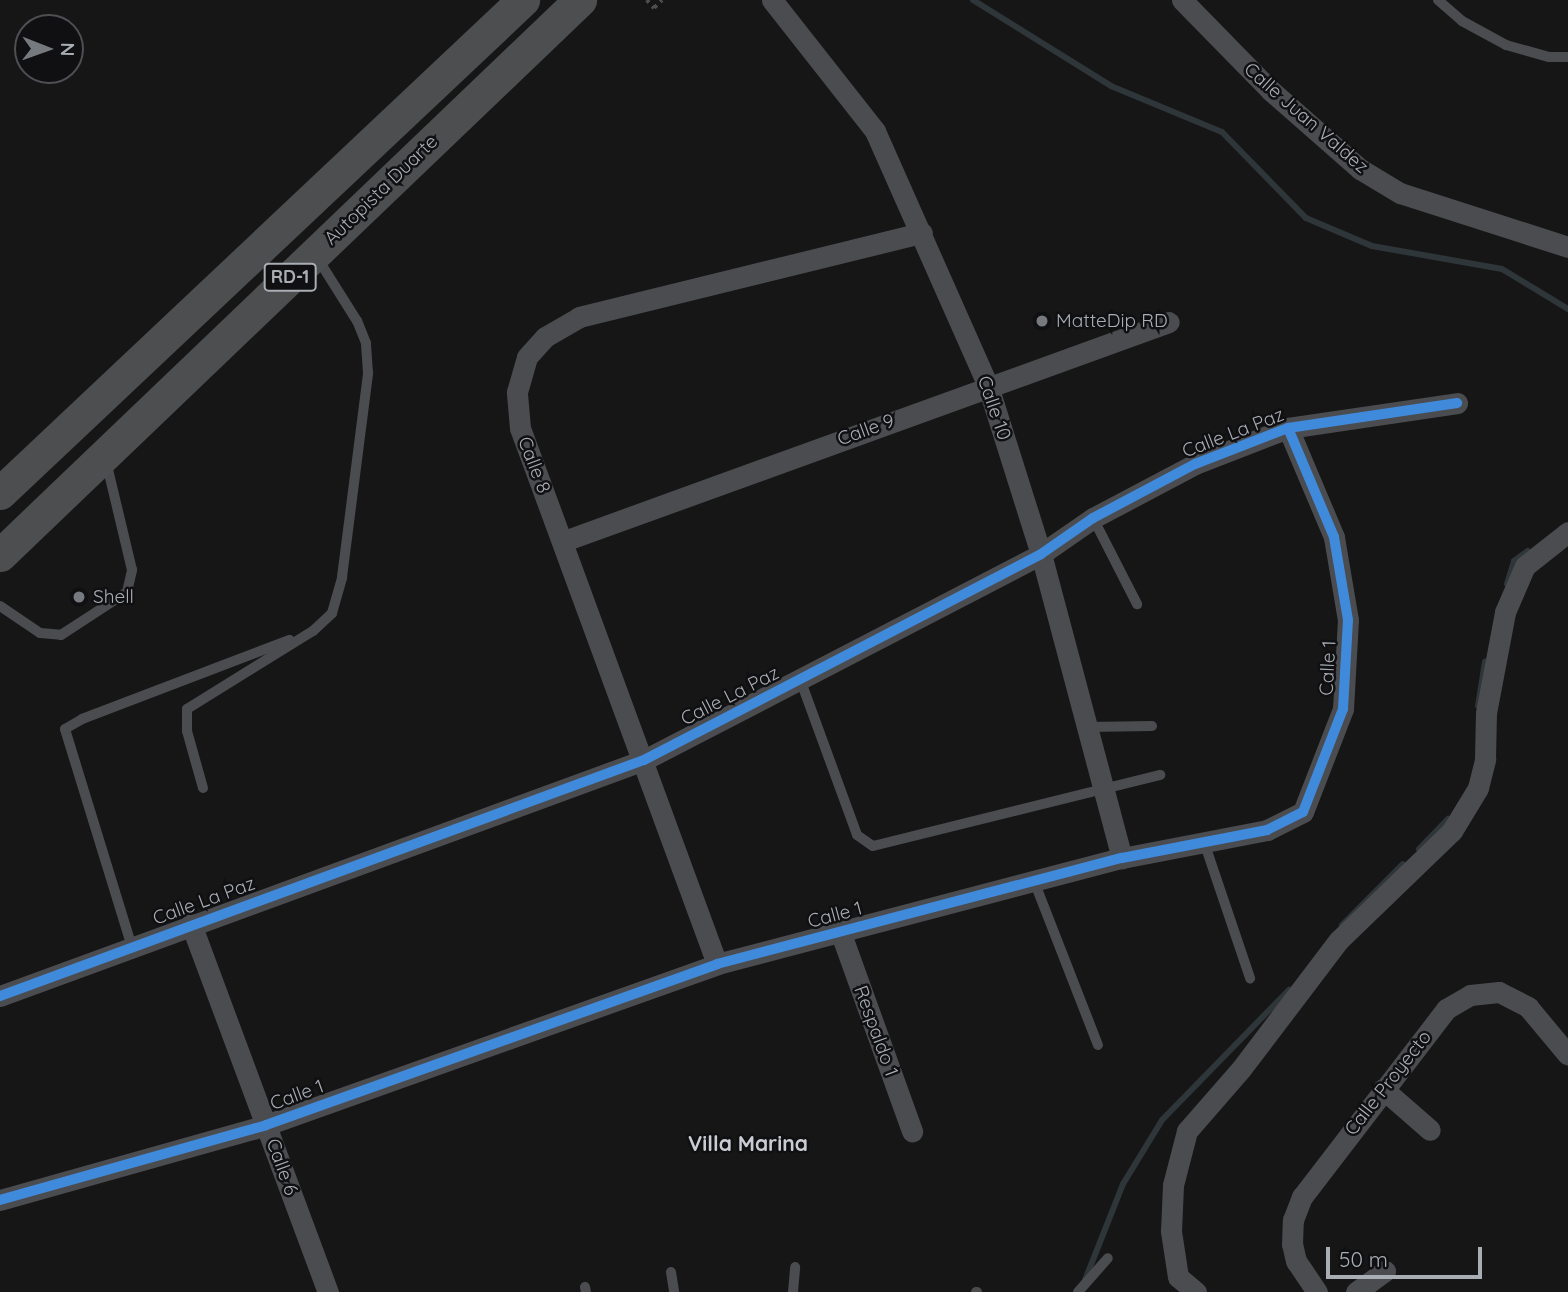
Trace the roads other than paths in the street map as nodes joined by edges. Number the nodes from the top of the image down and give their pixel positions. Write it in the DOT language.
graph roads {
  1 [pos="523,0"];
  2 [pos="580,0"];
  3 [pos="772,0"];
  4 [pos="1182,0"];
  5 [pos="1438,0"];
  6 [pos="1568,57"];
  7 [pos="922,233"];
  8 [pos="1568,247"];
  9 [pos="315,254"];
  10 [pos="1169,322"];
  11 [pos="988,386"];
  12 [pos="1457,403"];
  13 [pos="1288,428"];
  14 [pos="105,455"];
  15 [pos="0,493"];
  16 [pos="1093,518"];
  17 [pos="1568,532"];
  18 [pos="564,541"];
  19 [pos="1041,554"];
  20 [pos="0,555"];
  21 [pos="1137,604"];
  22 [pos="0,606"];
  23 [pos="313,632"];
  24 [pos="800,679"];
  25 [pos="1152,726"];
  26 [pos="1087,727"];
  27 [pos="644,760"];
  28 [pos="1160,775"];
  29 [pos="203,788"];
  30 [pos="1103,789"];
  31 [pos="1204,842"];
  32 [pos="1122,858"];
  33 [pos="1034,881"];
  34 [pos="191,924"];
  35 [pos="840,931"];
  36 [pos="132,947"];
  37 [pos="717,964"];
  38 [pos="1250,978"];
  39 [pos="0,996"];
  40 [pos="1098,1045"];
  41 [pos="1568,1055"];
  42 [pos="1383,1089"];
  43 [pos="266,1125"];
  44 [pos="1430,1130"];
  45 [pos="912,1131"];
  46 [pos="0,1199"];
  47 [pos="1108,1258"];
  48 [pos="795,1267"];
  49 [pos="1385,1271"];
  50 [pos="671,1272"];
  51 [pos="328,1292"];
  52 [pos="674,1292"];
  53 [pos="793,1292"];
  54 [pos="1078,1292"];
  55 [pos="1196,1292"];
  56 [pos="1317,1292"];
  57 [pos="1356,1292"];
  1 -- 15 [label="highway, RD-1"];
  2 -- 9 [label="highway, Autopista Duarte / RD-1"];
  3 -- 7 [label="street, Calle 10"];
  4 -- 8 [label="street, Calle Juan Valdez"];
  5 -- 6 [label="lane"];
  7 -- 11 [label="street, Calle 10"];
  7 -- 18 [label="street, Calle 8"];
  9 -- 14 [label="highway, Autopista Duarte / RD-1"];
  9 -- 23 [label="lane"];
  10 -- 11 [label="street, Calle 9"];
  11 -- 18 [label="street, Calle 9"];
  11 -- 19 [label="street, Calle 10"];
  12 -- 13 [label="street, Calle La Paz"];
  13 -- 16 [label="street, Calle La Paz"];
  13 -- 31 [label="street, Calle 1"];
  14 -- 20 [label="highway, Autopista Duarte / RD-1"];
  14 -- 22 [label="lane"];
  16 -- 19 [label="street, Calle La Paz"];
  16 -- 21 [label="lane"];
  17 -- 55 [label="street"];
  18 -- 27 [label="street, Calle 8"];
  19 -- 24 [label="street, Calle La Paz"];
  19 -- 26 [label="street, Calle 10"];
  23 -- 29 [label="lane"];
  23 -- 36 [label="lane"];
  24 -- 27 [label="street, Calle La Paz"];
  24 -- 30 [label="lane"];
  25 -- 26 [label="lane"];
  26 -- 30 [label="street, Calle 10"];
  27 -- 34 [label="street, Calle La Paz"];
  27 -- 37 [label="street, Calle 8"];
  28 -- 30 [label="lane"];
  30 -- 32 [label="street, Calle 10"];
  31 -- 32 [label="street, Calle 1"];
  31 -- 38 [label="lane"];
  32 -- 33 [label="street, Calle 1"];
  33 -- 35 [label="street, Calle 1"];
  33 -- 40 [label="lane"];
  34 -- 36 [label="street, Calle La Paz"];
  34 -- 43 [label="street, Calle 6"];
  35 -- 37 [label="street, Calle 1"];
  35 -- 45 [label="street, Respaldo 1"];
  36 -- 39 [label="street, Calle La Paz"];
  37 -- 43 [label="street, Calle 1"];
  41 -- 42 [label="street, Calle Proyecto"];
  42 -- 44 [label="street"];
  42 -- 56 [label="street, Calle Proyecto"];
  43 -- 46 [label="street, Calle 1"];
  43 -- 51 [label="street, Calle 6"];
  47 -- 54 [label="lane"];
  48 -- 53 [label="lane"];
  49 -- 57 [label="street"];
  50 -- 52 [label="lane"];
}
